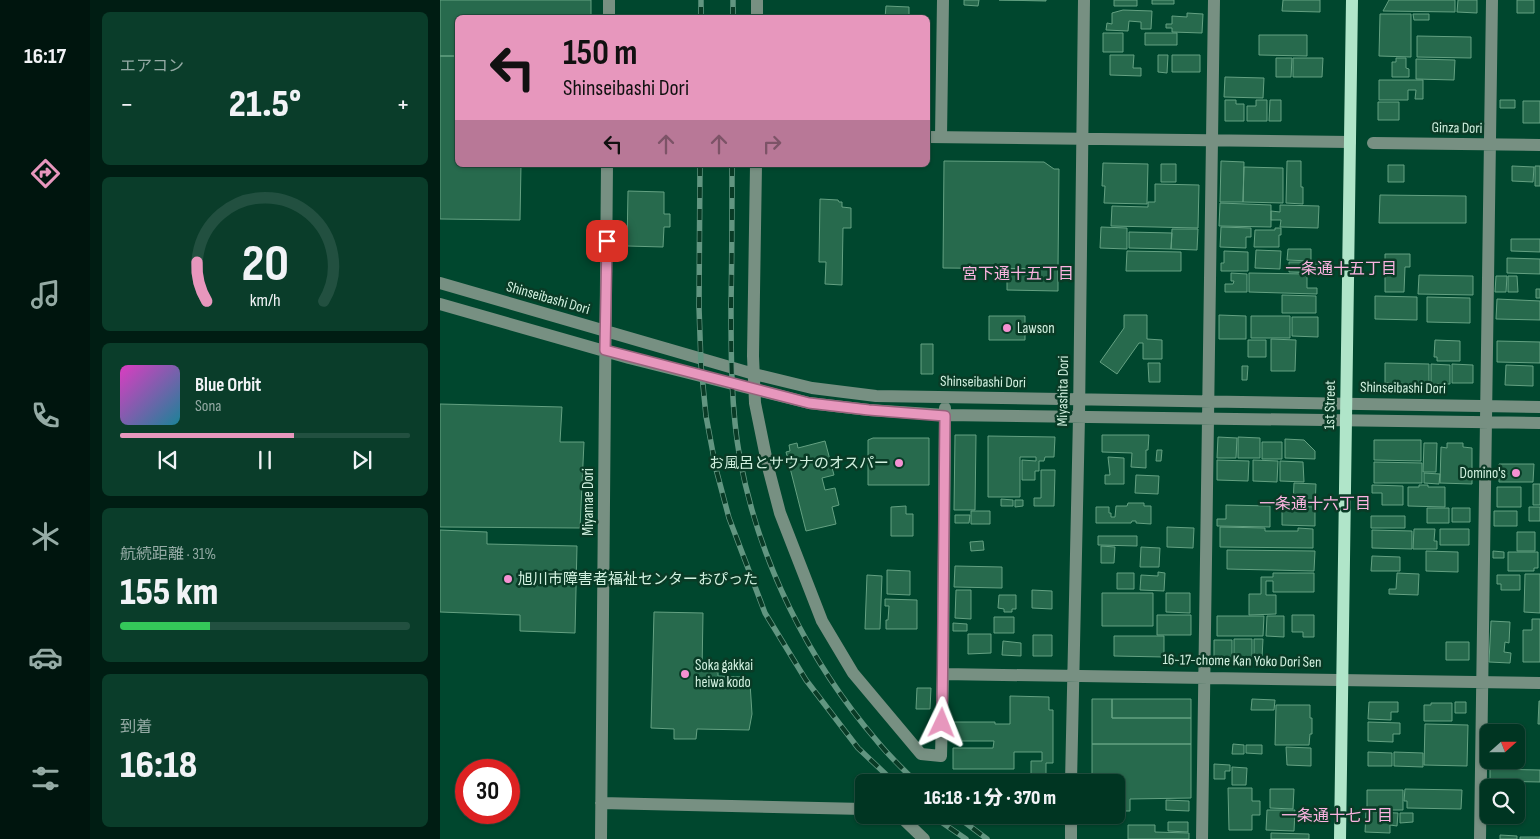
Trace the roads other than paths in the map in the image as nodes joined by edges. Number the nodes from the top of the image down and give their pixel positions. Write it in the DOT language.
graph roads {
  1 [pos="609,0"];
  2 [pos="757,0"];
  3 [pos="943,0"];
  4 [pos="1084,0"];
  5 [pos="1214,0"];
  6 [pos="1352,0"];
  7 [pos="1492,0"];
  8 [pos="609,15"];
  9 [pos="757,15"];
  10 [pos="930,137"];
  11 [pos="941,137"];
  12 [pos="1082,138"];
  13 [pos="1211,140"];
  14 [pos="1350,142"];
  15 [pos="1373,143"];
  16 [pos="1490,145"];
  17 [pos="1540,146"];
  18 [pos="607,167"];
  19 [pos="756,167"];
  20 [pos="440,283"];
  21 [pos="440,304"];
  22 [pos="605,331"];
  23 [pos="605,350"];
  24 [pos="754,374"];
  25 [pos="754,389"];
  26 [pos="944,398"];
  27 [pos="1079,400"];
  28 [pos="1209,402"];
  29 [pos="1346,404"];
  30 [pos="1486,406"];
  31 [pos="1540,407"];
  32 [pos="945,416"];
  33 [pos="1079,417"];
  34 [pos="1208,419"];
  35 [pos="1346,420"];
  36 [pos="1486,422"];
  37 [pos="1540,423"];
  38 [pos="943,674"];
  39 [pos="1073,675"];
  40 [pos="1204,677"];
  41 [pos="1342,679"];
  42 [pos="1482,682"];
  43 [pos="1540,683"];
  44 [pos="1071,774"];
  45 [pos="601,804"];
  46 [pos="855,809"];
  47 [pos="908,824"];
  48 [pos="1071,824"];
  49 [pos="601,839"];
  50 [pos="924,839"];
  51 [pos="1071,839"];
  52 [pos="1202,839"];
  53 [pos="1340,839"];
  54 [pos="1480,839"];
  1 -- 8 [label="street"];
  2 -- 9 [label="street"];
  3 -- 11 [label="street"];
  4 -- 12 [label="street, Miyashita Dori"];
  5 -- 13 [label="street"];
  6 -- 14 [label="main road, 1st Street"];
  7 -- 16 [label="street"];
  10 -- 11 [label="street"];
  11 -- 12 [label="street"];
  12 -- 13 [label="street"];
  12 -- 27 [label="street, Miyashita Dori"];
  13 -- 14 [label="street"];
  13 -- 28 [label="street"];
  14 -- 29 [label="main road, 1st Street"];
  15 -- 16 [label="street, Ginza Dori"];
  16 -- 17 [label="street, Ginza Dori"];
  16 -- 30 [label="street"];
  18 -- 22 [label="street, Miyamae Dori"];
  19 -- 24 [label="street"];
  20 -- 22 [label="street, Shinseibashi Dori"];
  21 -- 23 [label="street"];
  22 -- 23 [label="street, Miyamae Dori"];
  22 -- 24 [label="street, Shinseibashi Dori"];
  23 -- 25 [label="street"];
  23 -- 45 [label="street, Miyamae Dori"];
  24 -- 25 [label="street"];
  24 -- 26 [label="street, Shinseibashi Dori"];
  25 -- 32 [label="street"];
  25 -- 38 [label="street"];
  26 -- 27 [label="street, Shinseibashi Dori"];
  26 -- 32 [label="street"];
  27 -- 28 [label="street, Shinseibashi Dori"];
  27 -- 33 [label="street, Miyashita Dori"];
  28 -- 29 [label="street, Shinseibashi Dori"];
  28 -- 34 [label="street"];
  29 -- 30 [label="street, Shinseibashi Dori"];
  29 -- 35 [label="main road, 1st Street"];
  30 -- 31 [label="street, Shinseibashi Dori"];
  30 -- 36 [label="street"];
  32 -- 33 [label="street"];
  32 -- 38 [label="street"];
  33 -- 34 [label="street"];
  33 -- 39 [label="street, Miyashita Dori"];
  34 -- 35 [label="street"];
  34 -- 40 [label="street"];
  35 -- 36 [label="street"];
  35 -- 41 [label="main road, 1st Street"];
  36 -- 37 [label="street"];
  36 -- 42 [label="street"];
  38 -- 39 [label="street, 16-17-chome Kan Yoko Dori Sen"];
  39 -- 40 [label="street, 16-17-chome Kan Yoko Dori Sen"];
  39 -- 44 [label="street, Miyashita Dori"];
  40 -- 41 [label="street, 16-17-chome Kan Yoko Dori Sen"];
  40 -- 52 [label="street"];
  41 -- 42 [label="street, 16-17-chome Kan Yoko Dori Sen"];
  41 -- 53 [label="main road, 1st Street"];
  42 -- 43 [label="street, 16-17-chome Kan Yoko Dori Sen"];
  42 -- 54 [label="street"];
  45 -- 46 [label="street"];
  45 -- 49 [label="street, Miyamae Dori"];
  47 -- 50 [label="street"];
  48 -- 51 [label="street"];
}
